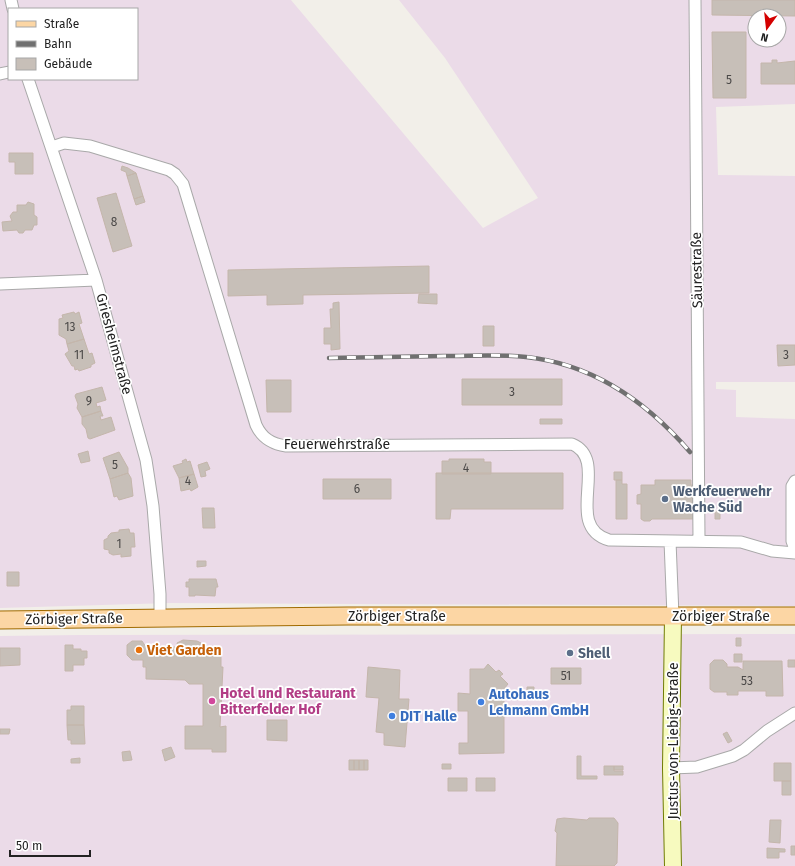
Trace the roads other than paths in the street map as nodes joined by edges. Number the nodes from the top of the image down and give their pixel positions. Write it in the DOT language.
graph roads {
  1 [pos="695,0"];
  2 [pos="28,80"];
  3 [pos="52,147"];
  4 [pos="96,280"];
  5 [pos="0,284"];
  6 [pos="795,481"];
  7 [pos="699,540"];
  8 [pos="670,541"];
  9 [pos="795,549"];
  10 [pos="795,553"];
  11 [pos="673,616"];
  12 [pos="795,616"];
  13 [pos="160,618"];
  14 [pos="0,620"];
  15 [pos="795,713"];
  16 [pos="671,768"];
  17 [pos="673,866"];
  1 -- 7 [label="street, Säurestraße"];
  2 -- 3 [label="street, Griesheimstraße"];
  3 -- 4 [label="street, Griesheimstraße"];
  3 -- 8 [label="street, Feuerwehrstraße"];
  4 -- 5 [label="street"];
  4 -- 13 [label="street, Griesheimstraße"];
  6 -- 9 [label="street"];
  7 -- 8 [label="street"];
  7 -- 10 [label="street"];
  8 -- 11 [label="street"];
  11 -- 12 [label="main road, Zörbiger Straße"];
  11 -- 13 [label="main road, Zörbiger Straße"];
  11 -- 16 [label="street, Justus-von-Liebig-Straße"];
  13 -- 14 [label="main road, Zörbiger Straße"];
  15 -- 16 [label="street"];
  16 -- 17 [label="street, Justus-von-Liebig-Straße"];
}
